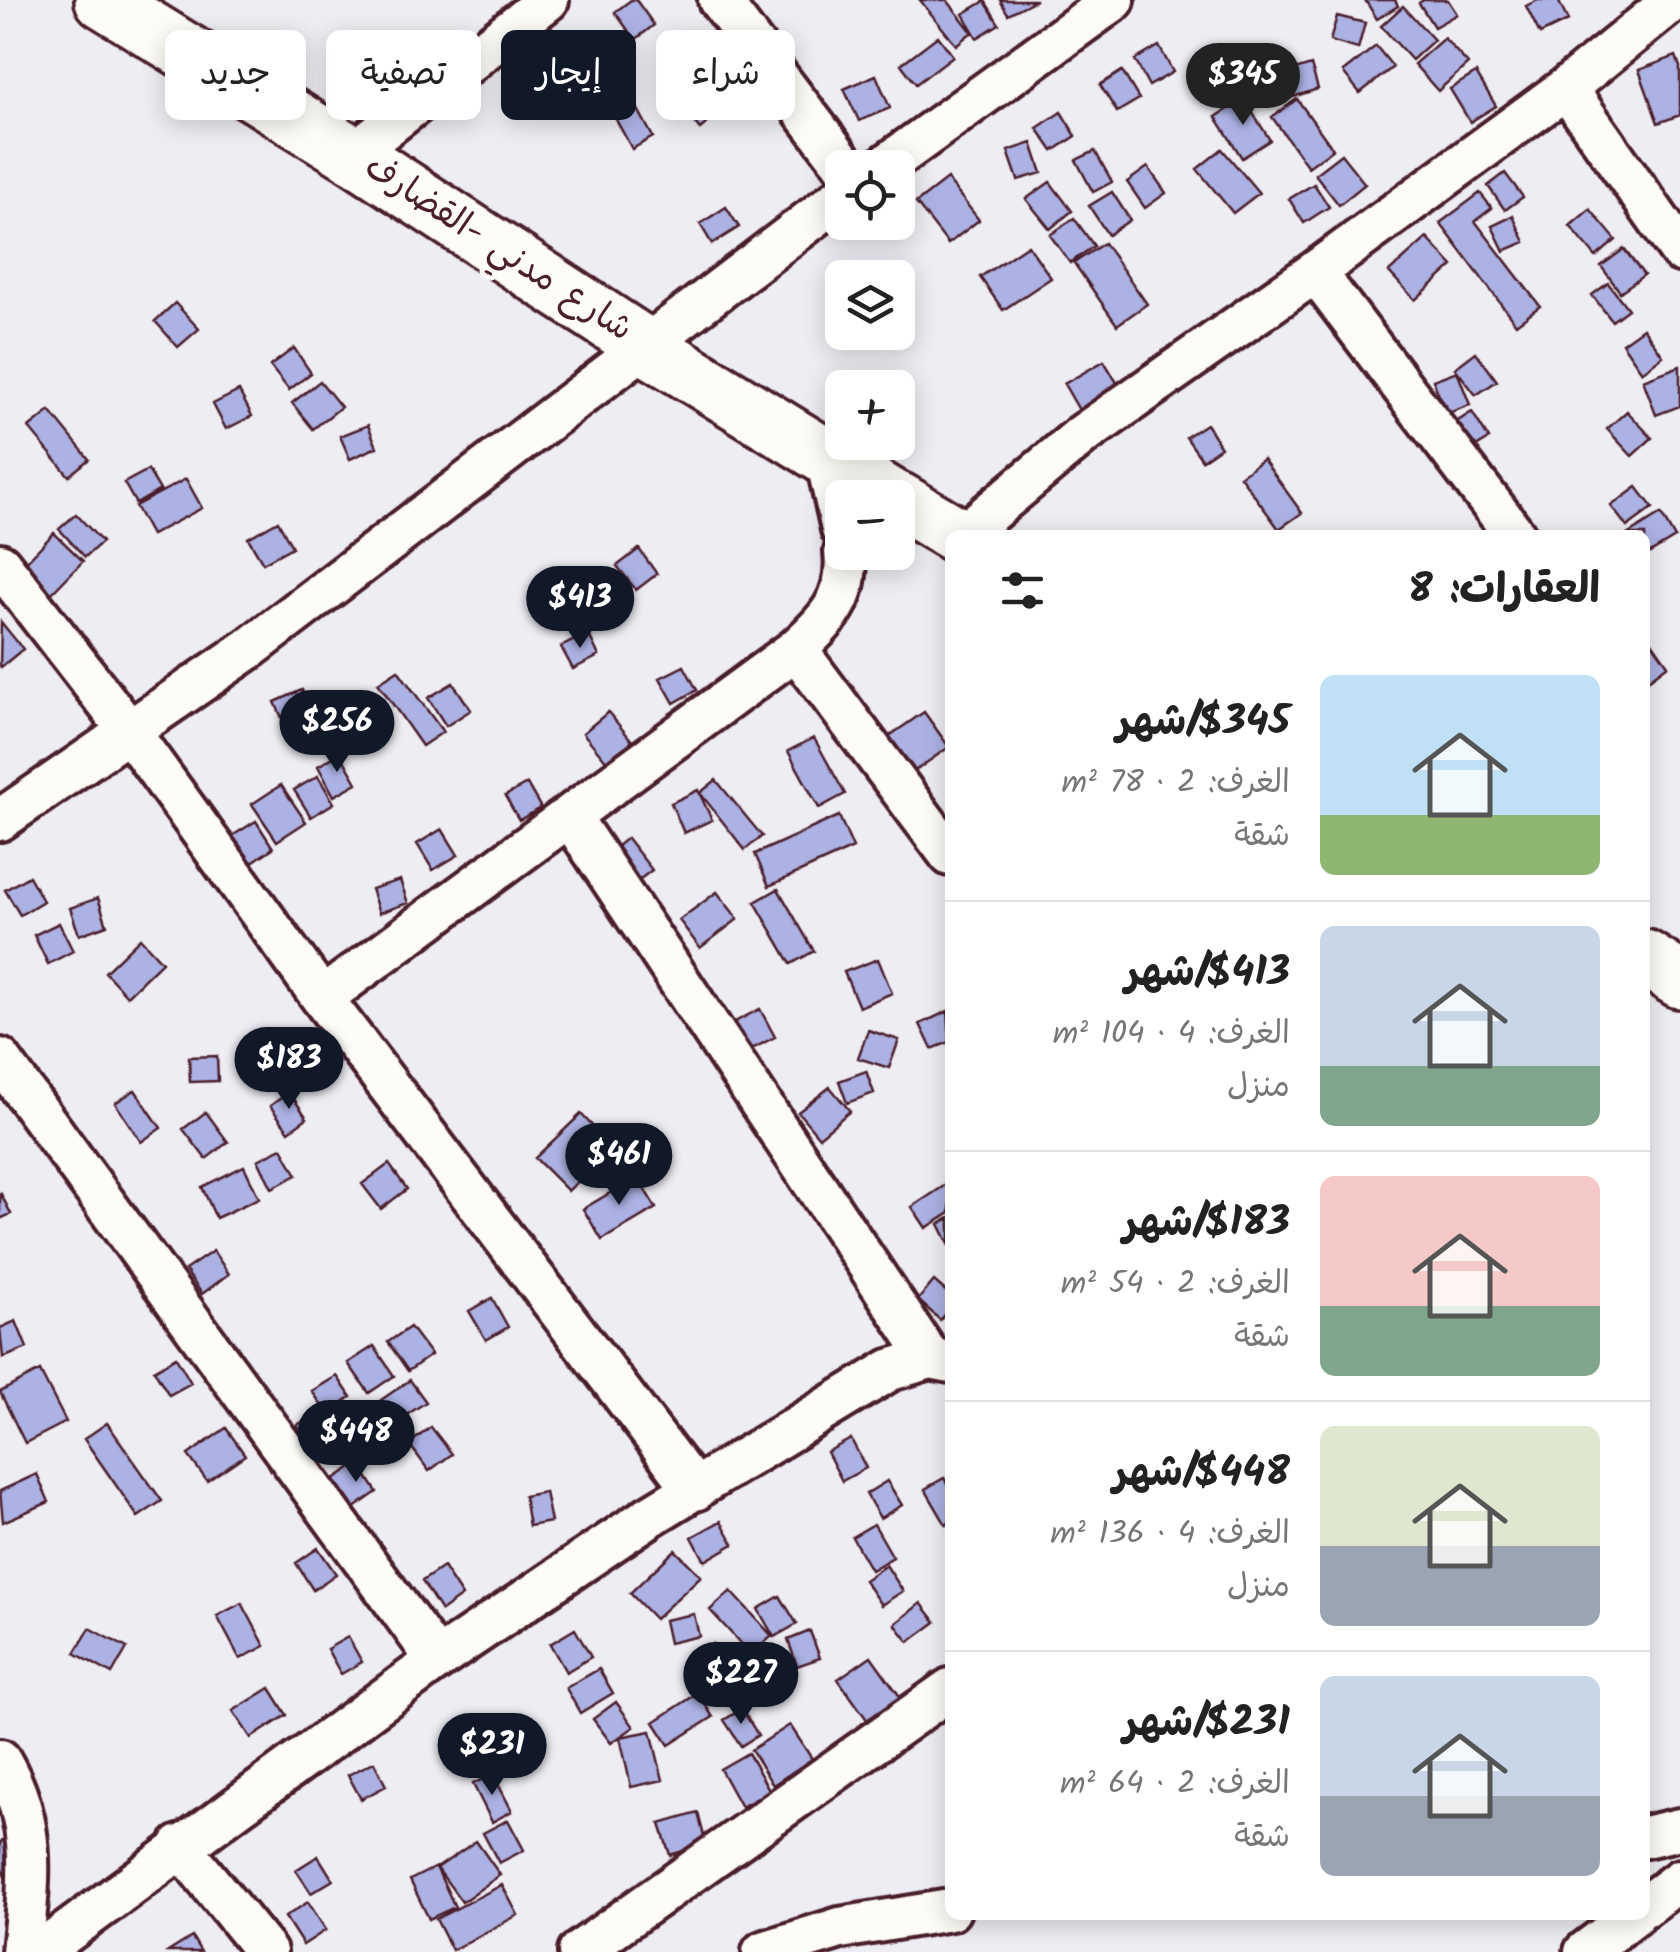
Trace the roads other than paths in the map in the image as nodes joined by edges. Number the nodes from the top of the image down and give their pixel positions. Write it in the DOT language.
graph roads {
  1 [pos="103,0"];
  2 [pos="548,0"];
  3 [pos="719,0"];
  4 [pos="1114,0"];
  5 [pos="1674,0"];
  6 [pos="1566,88"];
  7 [pos="833,150"];
  8 [pos="907,150"];
  9 [pos="352,154"];
  10 [pos="825,209"];
  11 [pos="1680,251"];
  12 [pos="1315,272"];
  13 [pos="644,346"];
  14 [pos="825,457"];
  15 [pos="829,460"];
  16 [pos="863,480"];
  17 [pos="915,510"];
  18 [pos="951,530"];
  19 [pos="966,530"];
  20 [pos="1510,530"];
  21 [pos="0,564"];
  22 [pos="847,570"];
  23 [pos="796,650"];
  24 [pos="130,730"];
  25 [pos="572,818"];
  26 [pos="0,820"];
  27 [pos="945,848"];
  28 [pos="1650,961"];
  29 [pos="1680,980"];
  30 [pos="322,998"];
  31 [pos="0,1059"];
  32 [pos="940,1360"];
  33 [pos="695,1490"];
  34 [pos="437,1660"];
  35 [pos="945,1693"];
  36 [pos="0,1760"];
  37 [pos="1680,1828"];
  38 [pos="1650,1837"];
  39 [pos="180,1846"];
  40 [pos="1680,1880"];
  41 [pos="1650,1902"];
  42 [pos="945,1911"];
  43 [pos="1627,1920"];
  44 [pos="22,1952"];
  45 [pos="40,1952"];
  46 [pos="266,1952"];
  47 [pos="579,1952"];
  48 [pos="763,1952"];
  49 [pos="1585,1952"];
  1 -- 9 [label="highway, شارع مدني -القضارف"];
  2 -- 9 [label="street"];
  3 -- 7 [label="street"];
  4 -- 8 [label="street"];
  5 -- 6 [label="street"];
  6 -- 11 [label="street"];
  6 -- 12 [label="street"];
  9 -- 13 [label="highway, شارع مدني -القضارف"];
  10 -- 13 [label="street"];
  12 -- 19 [label="street"];
  12 -- 20 [label="street"];
  13 -- 14 [label="highway, شارع مدني -القضارف"];
  13 -- 24 [label="street"];
  15 -- 16 [label="highway, شارع مدني -القضارف"];
  17 -- 18 [label="highway, شارع مدني -القضارف"];
  21 -- 24 [label="street"];
  22 -- 23 [label="street"];
  23 -- 25 [label="street"];
  23 -- 27 [label="street"];
  24 -- 26 [label="street"];
  24 -- 30 [label="street"];
  25 -- 30 [label="street"];
  25 -- 32 [label="street"];
  28 -- 29 [label="highway"];
  30 -- 33 [label="street"];
  31 -- 34 [label="street"];
  32 -- 33 [label="street"];
  33 -- 34 [label="street"];
  34 -- 39 [label="street"];
  35 -- 47 [label="street"];
  36 -- 44 [label="street"];
  37 -- 38 [label="street"];
  39 -- 45 [label="street"];
  39 -- 46 [label="street"];
  40 -- 41 [label="street"];
  42 -- 48 [label="street"];
  43 -- 49 [label="street"];
}
